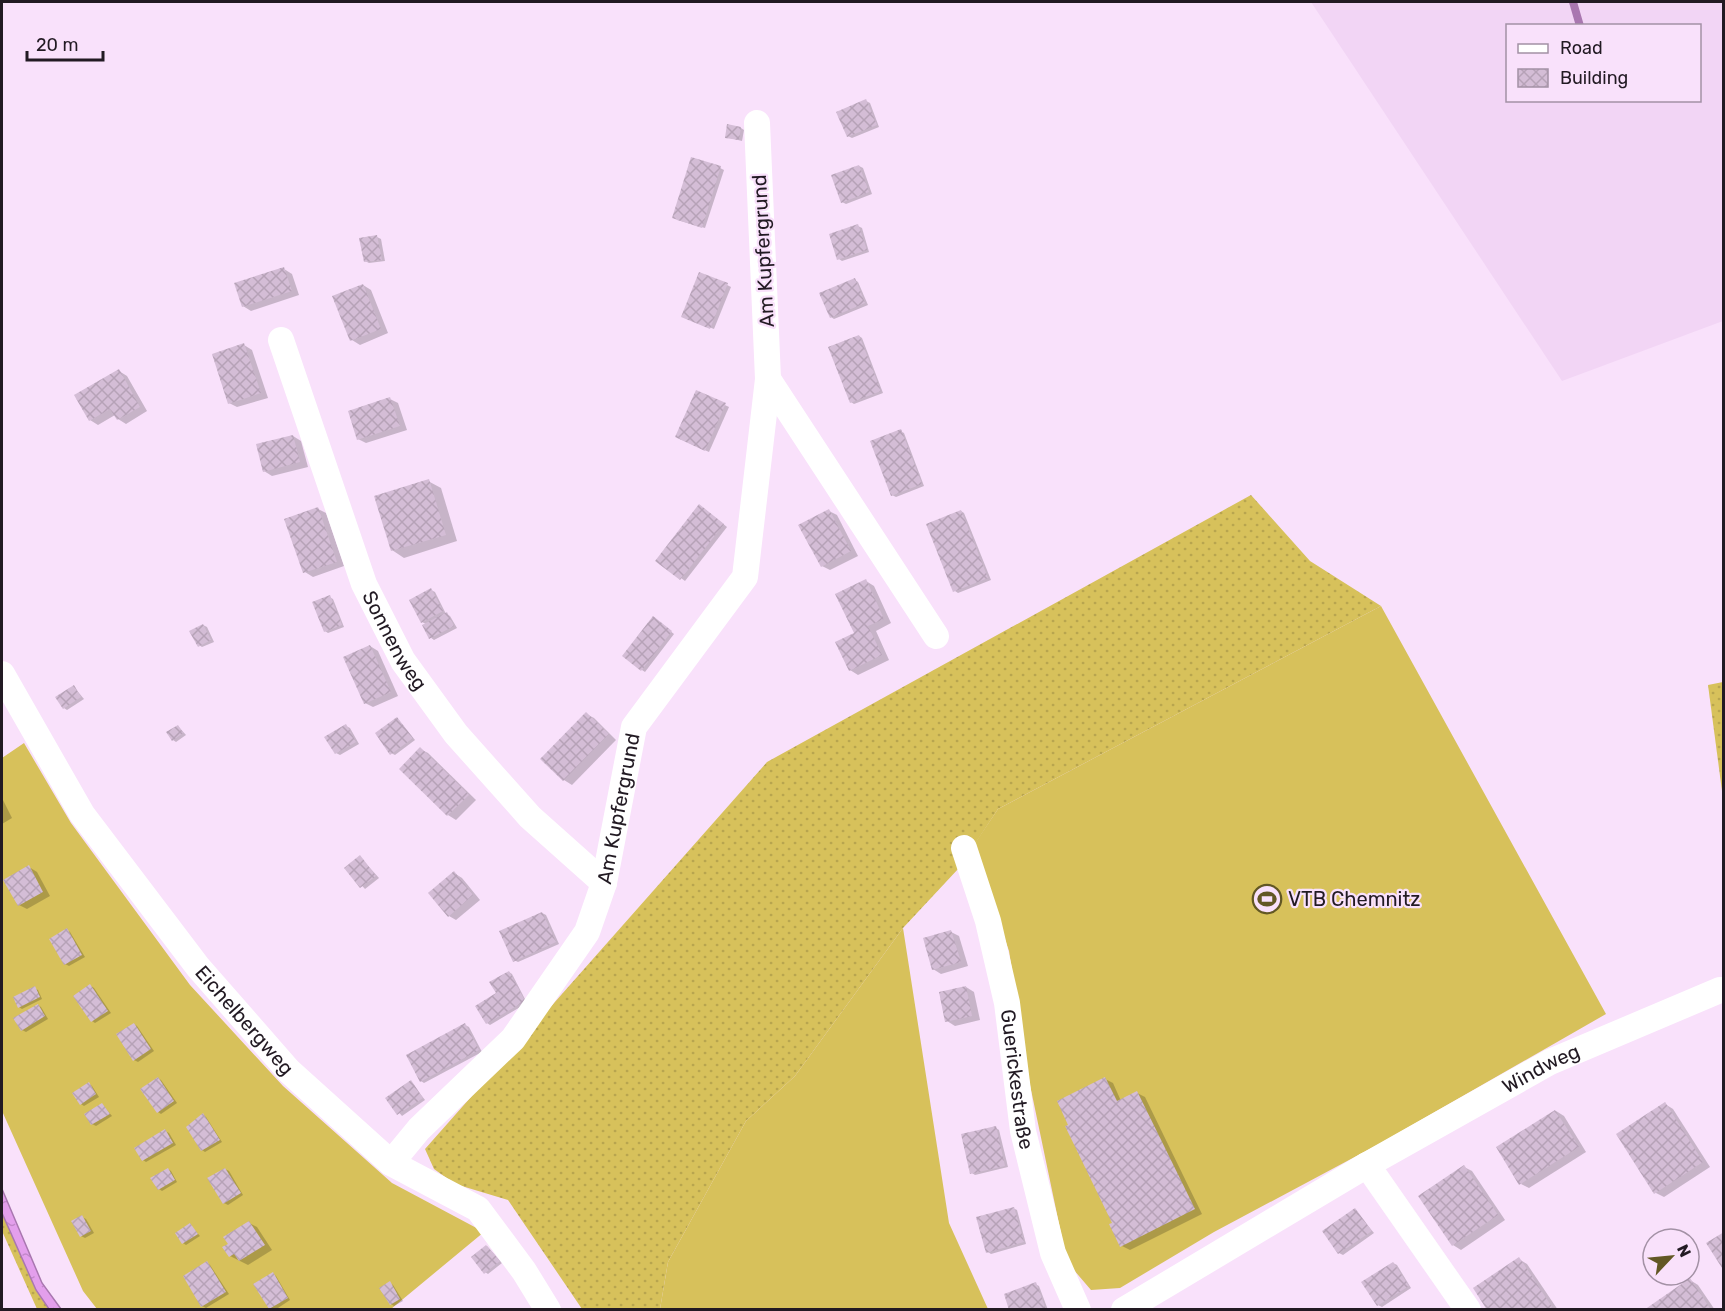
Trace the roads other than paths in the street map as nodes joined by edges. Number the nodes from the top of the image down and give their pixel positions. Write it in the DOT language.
graph roads {
  1 [pos="757,123"];
  2 [pos="281,340"];
  3 [pos="768,379"];
  4 [pos="936,636"];
  5 [pos="2,674"];
  6 [pos="964,849"];
  7 [pos="604,883"];
  8 [pos="1724,990"];
  9 [pos="391,1163"];
  10 [pos="1367,1165"];
  11 [pos="548,1310"];
  12 [pos="1078,1310"];
  13 [pos="1124,1310"];
  14 [pos="1468,1310"];
  1 -- 3 [label="street, Am Kupfergrund"];
  2 -- 7 [label="street, Sonnenweg"];
  3 -- 4 [label="street"];
  3 -- 7 [label="street, Am Kupfergrund"];
  5 -- 9 [label="street, Eichelbergweg"];
  6 -- 12 [label="street, Guerickestraße"];
  7 -- 9 [label="street, Am Kupfergrund"];
  8 -- 10 [label="street, Windweg"];
  9 -- 11 [label="street, Eichelbergweg"];
  10 -- 13 [label="street, Windweg"];
  10 -- 14 [label="street"];
}
